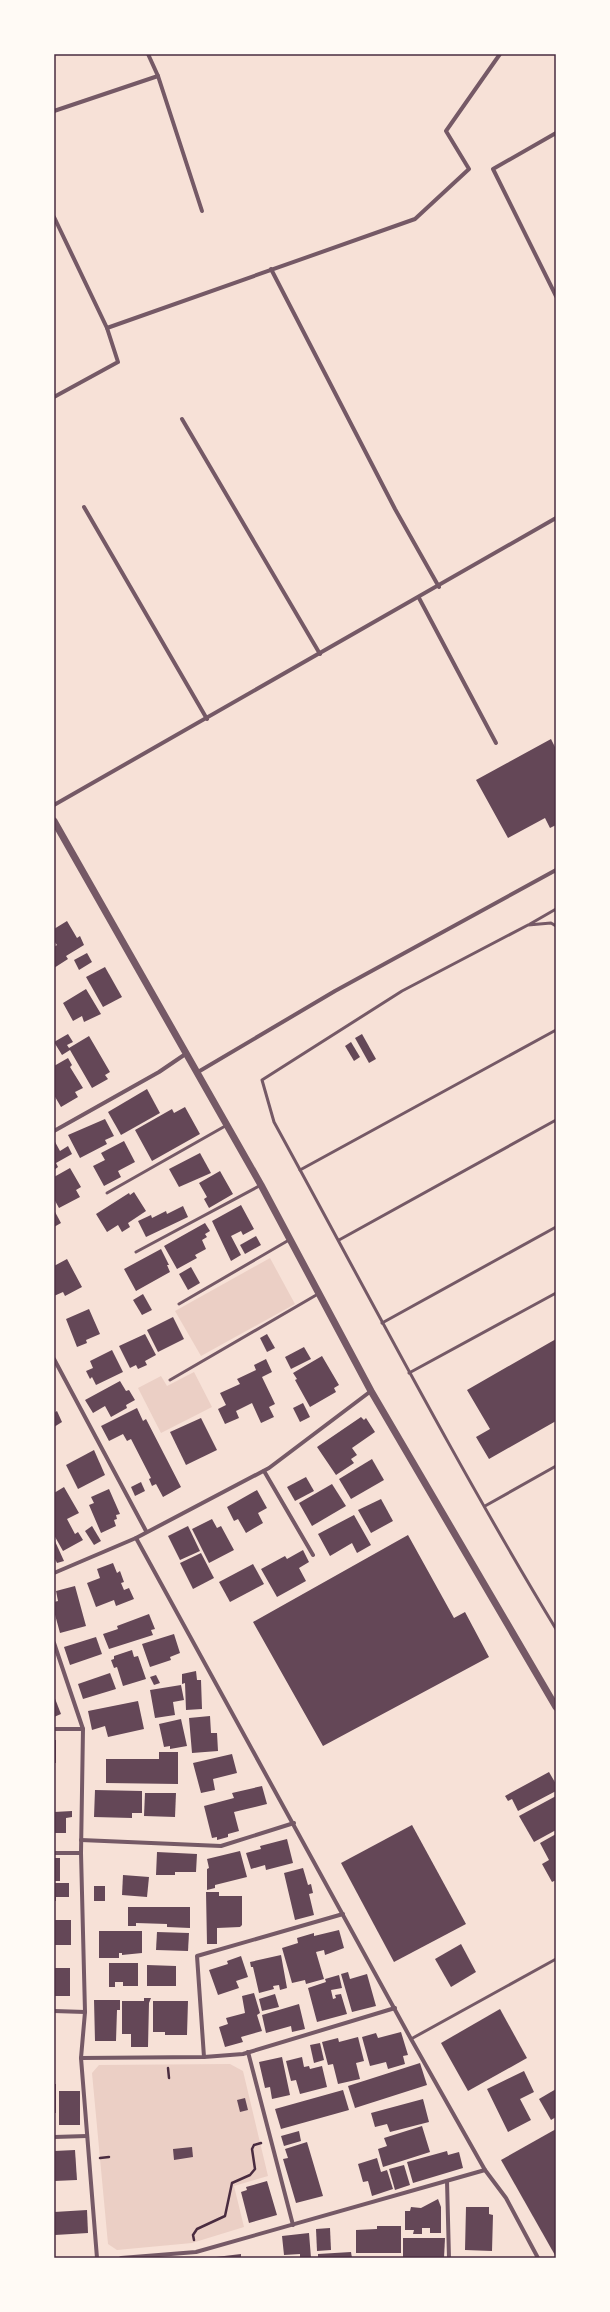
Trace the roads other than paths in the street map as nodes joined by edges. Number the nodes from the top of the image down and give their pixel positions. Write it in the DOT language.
graph roads {
  1 [pos="148,54"];
  2 [pos="500,54"];
  3 [pos="158,76"];
  4 [pos="54,111"];
  5 [pos="556,133"];
  6 [pos="202,211"];
  7 [pos="54,217"];
  8 [pos="271,269"];
  9 [pos="556,296"];
  10 [pos="107,328"];
  11 [pos="54,397"];
  12 [pos="182,419"];
  13 [pos="84,507"];
  14 [pos="556,518"];
  15 [pos="439,587"];
  16 [pos="419,598"];
  17 [pos="320,654"];
  18 [pos="207,719"];
  19 [pos="496,743"];
  20 [pos="54,806"];
  21 [pos="54,821"];
  22 [pos="556,870"];
  23 [pos="556,909"];
  24 [pos="528,925"];
  25 [pos="556,926"];
  26 [pos="556,1030"];
  27 [pos="187,1053"];
  28 [pos="198,1072"];
  29 [pos="556,1120"];
  30 [pos="227,1125"];
  31 [pos="54,1131"];
  32 [pos="300,1170"];
  33 [pos="261,1185"];
  34 [pos="107,1193"];
  35 [pos="556,1227"];
  36 [pos="291,1239"];
  37 [pos="338,1240"];
  38 [pos="136,1252"];
  39 [pos="556,1293"];
  40 [pos="320,1294"];
  41 [pos="180,1304"];
  42 [pos="382,1323"];
  43 [pos="54,1359"];
  44 [pos="409,1373"];
  45 [pos="170,1380"];
  46 [pos="371,1391"];
  47 [pos="556,1466"];
  48 [pos="264,1471"];
  49 [pos="485,1506"];
  50 [pos="146,1531"];
  51 [pos="136,1538"];
  52 [pos="312,1555"];
  53 [pos="54,1573"];
  54 [pos="556,1629"];
  55 [pos="54,1643"];
  56 [pos="556,1707"];
  57 [pos="54,1729"];
  58 [pos="83,1729"];
  59 [pos="294,1823"];
  60 [pos="81,1840"];
  61 [pos="54,1853"];
  62 [pos="81,1853"];
  63 [pos="343,1914"];
  64 [pos="556,1959"];
  65 [pos="394,2008"];
  66 [pos="54,2011"];
  67 [pos="85,2012"];
  68 [pos="412,2039"];
  69 [pos="248,2052"];
  70 [pos="81,2058"];
  71 [pos="204,2058"];
  72 [pos="87,2136"];
  73 [pos="54,2137"];
  74 [pos="485,2170"];
  75 [pos="447,2181"];
  76 [pos="293,2225"];
  77 [pos="196,2252"];
  78 [pos="97,2258"];
  79 [pos="121,2258"];
  80 [pos="197,2258"];
  81 [pos="449,2258"];
  82 [pos="538,2258"];
  1 -- 3 [label="street"];
  2 -- 8 [label="street"];
  3 -- 4 [label="street"];
  3 -- 6 [label="street"];
  5 -- 9 [label="street"];
  7 -- 10 [label="street"];
  8 -- 10 [label="street"];
  8 -- 15 [label="street"];
  10 -- 11 [label="street"];
  12 -- 17 [label="street"];
  13 -- 18 [label="street"];
  14 -- 15 [label="street"];
  15 -- 16 [label="street"];
  16 -- 17 [label="street"];
  16 -- 19 [label="street"];
  17 -- 18 [label="street"];
  18 -- 20 [label="street"];
  21 -- 27 [label="street"];
  22 -- 28 [label="street"];
  23 -- 24 [label="lane"];
  24 -- 25 [label="lane"];
  24 -- 32 [label="lane"];
  26 -- 32 [label="lane"];
  27 -- 28 [label="street"];
  27 -- 31 [label="street"];
  28 -- 30 [label="street"];
  29 -- 37 [label="lane"];
  30 -- 33 [label="street"];
  30 -- 34 [label="lane"];
  32 -- 37 [label="lane"];
  33 -- 36 [label="street"];
  33 -- 38 [label="lane"];
  35 -- 42 [label="lane"];
  36 -- 40 [label="street"];
  36 -- 41 [label="lane"];
  37 -- 42 [label="lane"];
  39 -- 44 [label="lane"];
  40 -- 45 [label="lane"];
  40 -- 46 [label="street"];
  42 -- 44 [label="lane"];
  43 -- 50 [label="street"];
  44 -- 49 [label="lane"];
  46 -- 48 [label="street"];
  46 -- 56 [label="street"];
  47 -- 49 [label="lane"];
  48 -- 50 [label="street"];
  48 -- 52 [label="street"];
  49 -- 54 [label="lane"];
  50 -- 51 [label="street"];
  51 -- 53 [label="street"];
  51 -- 59 [label="street"];
  55 -- 58 [label="street"];
  57 -- 58 [label="street"];
  58 -- 60 [label="street"];
  59 -- 60 [label="street"];
  59 -- 63 [label="street"];
  60 -- 62 [label="street"];
  61 -- 62 [label="street"];
  62 -- 67 [label="street"];
  63 -- 65 [label="street"];
  63 -- 71 [label="street"];
  64 -- 68 [label="lane"];
  65 -- 68 [label="street"];
  65 -- 69 [label="street"];
  66 -- 67 [label="street"];
  67 -- 70 [label="street"];
  68 -- 74 [label="street"];
  69 -- 71 [label="street"];
  69 -- 76 [label="street"];
  70 -- 71 [label="street"];
  70 -- 72 [label="street"];
  72 -- 73 [label="street"];
  72 -- 78 [label="street"];
  74 -- 75 [label="street"];
  74 -- 82 [label="street"];
  75 -- 76 [label="street"];
  75 -- 81 [label="street"];
  76 -- 77 [label="street"];
  77 -- 79 [label="street"];
  77 -- 80 [label="street"];
}
